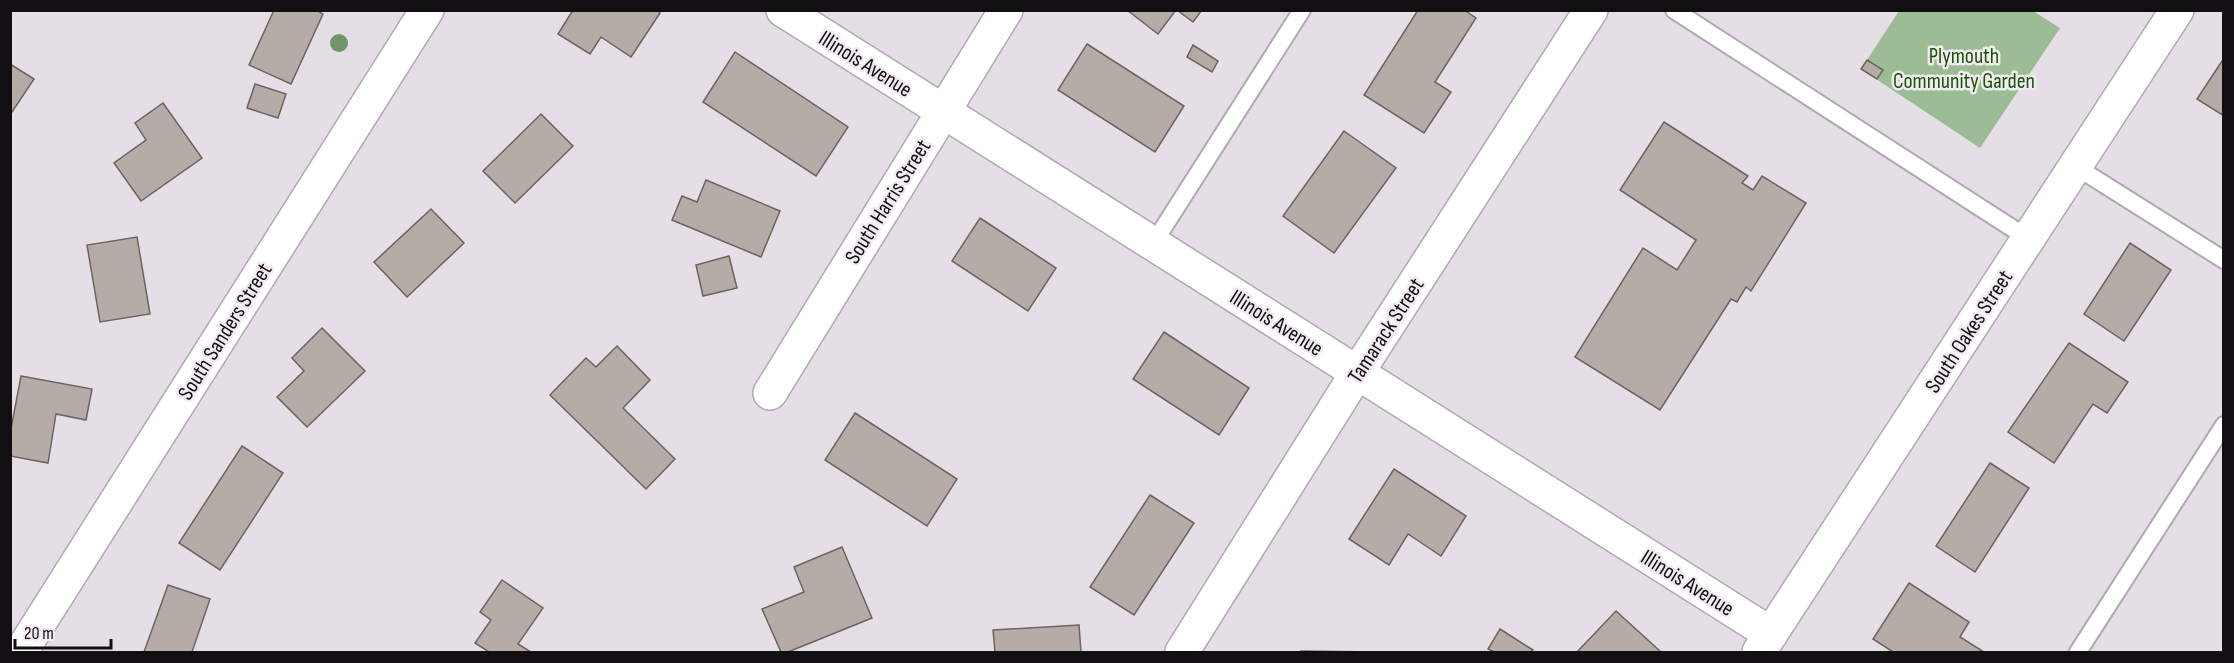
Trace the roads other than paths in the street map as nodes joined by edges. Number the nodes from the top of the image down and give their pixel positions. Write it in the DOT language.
graph roads {
  1 [pos="427,10"];
  2 [pos="783,10"];
  3 [pos="1006,10"];
  4 [pos="1302,10"];
  5 [pos="1591,10"];
  6 [pos="1674,10"];
  7 [pos="2177,10"];
  8 [pos="943,111"];
  9 [pos="2076,166"];
  10 [pos="2029,239"];
  11 [pos="1154,244"];
  12 [pos="2223,260"];
  13 [pos="1357,373"];
  14 [pos="770,393"];
  15 [pos="2223,425"];
  16 [pos="1765,643"];
  17 [pos="21,652"];
  18 [pos="1182,652"];
  19 [pos="2078,652"];
  1 -- 17 [label="street, South Sanders Street"];
  2 -- 8 [label="street, Illinois Avenue"];
  3 -- 8 [label="street, South Harris Street"];
  4 -- 11 [label="lane"];
  5 -- 13 [label="street, Tamarack Street"];
  6 -- 10 [label="lane"];
  7 -- 9 [label="street, South Oakes Street"];
  8 -- 11 [label="street, Illinois Avenue"];
  8 -- 14 [label="street, South Harris Street"];
  9 -- 10 [label="street, South Oakes Street"];
  9 -- 12 [label="lane"];
  10 -- 16 [label="street, South Oakes Street"];
  11 -- 13 [label="street, Illinois Avenue"];
  13 -- 16 [label="street, Illinois Avenue"];
  13 -- 18 [label="street, Tamarack Street"];
  15 -- 19 [label="lane"];
}
